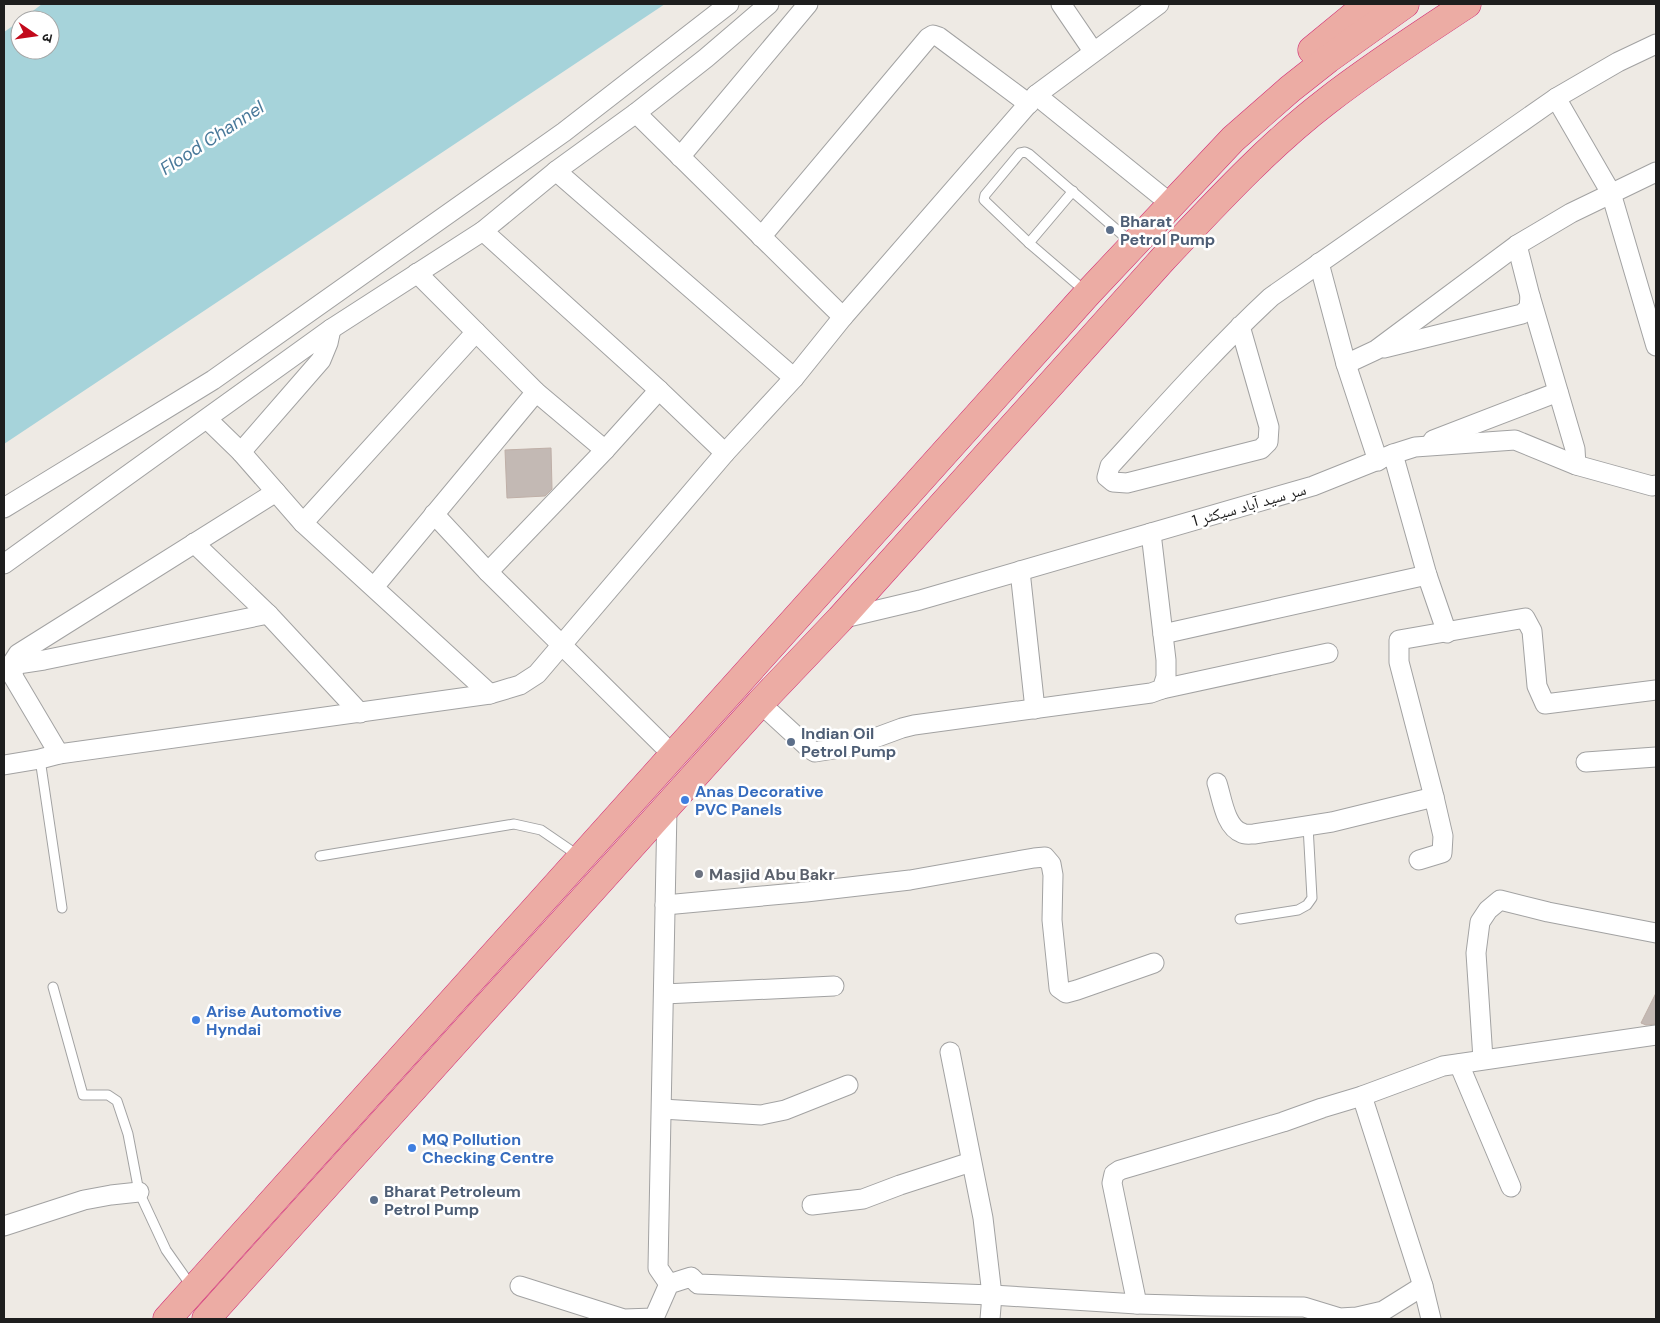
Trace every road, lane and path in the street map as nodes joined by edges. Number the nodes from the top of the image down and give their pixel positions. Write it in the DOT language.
graph roads {
  1 [pos="729,4"];
  2 [pos="770,4"];
  3 [pos="808,4"];
  4 [pos="1061,4"];
  5 [pos="1159,4"];
  6 [pos="1368,4"];
  7 [pos="1405,4"];
  8 [pos="1467,4"];
  9 [pos="1487,4"];
  10 [pos="1656,44"];
  11 [pos="1093,51"];
  12 [pos="1556,98"];
  13 [pos="1033,99"];
  14 [pos="636,113"];
  15 [pos="680,157"];
  16 [pos="1206,167"];
  17 [pos="556,172"];
  18 [pos="1656,172"];
  19 [pos="1230,190"];
  20 [pos="1073,191"];
  21 [pos="1610,193"];
  22 [pos="1171,204"];
  23 [pos="483,231"];
  24 [pos="761,238"];
  25 [pos="1029,243"];
  26 [pos="1133,244"];
  27 [pos="1518,245"];
  28 [pos="1319,263"];
  29 [pos="417,273"];
  30 [pos="1088,293"];
  31 [pos="1530,296"];
  32 [pos="843,317"];
  33 [pos="1240,326"];
  34 [pos="331,329"];
  35 [pos="476,332"];
  36 [pos="1656,346"];
  37 [pos="1376,350"];
  38 [pos="1346,364"];
  39 [pos="794,378"];
  40 [pos="659,390"];
  41 [pos="536,392"];
  42 [pos="1558,392"];
  43 [pos="207,419"];
  44 [pos="1415,447"];
  45 [pos="605,450"];
  46 [pos="241,452"];
  47 [pos="725,453"];
  48 [pos="1385,457"];
  49 [pos="1576,465"];
  50 [pos="1655,489"];
  51 [pos="276,492"];
  52 [pos="4,508"];
  53 [pos="434,514"];
  54 [pos="303,523"];
  55 [pos="1151,533"];
  56 [pos="194,543"];
  57 [pos="4,564"];
  58 [pos="1020,571"];
  59 [pos="488,572"];
  60 [pos="1427,575"];
  61 [pos="374,587"];
  62 [pos="268,614"];
  63 [pos="840,619"];
  64 [pos="1447,633"];
  65 [pos="1162,634"];
  66 [pos="562,646"];
  67 [pos="1328,652"];
  68 [pos="11,665"];
  69 [pos="1162,689"];
  70 [pos="1656,690"];
  71 [pos="490,694"];
  72 [pos="760,703"];
  73 [pos="1035,709"];
  74 [pos="360,713"];
  75 [pos="59,754"];
  76 [pos="673,755"];
  77 [pos="1656,757"];
  78 [pos="40,759"];
  79 [pos="1586,762"];
  80 [pos="4,765"];
  81 [pos="1217,783"];
  82 [pos="1434,797"];
  83 [pos="667,808"];
  84 [pos="1308,826"];
  85 [pos="320,856"];
  86 [pos="581,858"];
  87 [pos="1419,860"];
  88 [pos="665,904"];
  89 [pos="62,908"];
  90 [pos="1240,919"];
  91 [pos="1656,933"];
  92 [pos="1154,963"];
  93 [pos="53,986"];
  94 [pos="834,986"];
  95 [pos="664,994"];
  96 [pos="1656,1035"];
  97 [pos="950,1052"];
  98 [pos="1483,1059"];
  99 [pos="1459,1064"];
  100 [pos="848,1085"];
  101 [pos="1362,1096"];
  102 [pos="662,1109"];
  103 [pos="972,1162"];
  104 [pos="1511,1187"];
  105 [pos="139,1192"];
  106 [pos="812,1205"];
  107 [pos="4,1226"];
  108 [pos="668,1284"];
  109 [pos="520,1286"];
  110 [pos="1423,1286"];
  111 [pos="194,1290"];
  112 [pos="992,1294"];
  113 [pos="1137,1304"];
  114 [pos="1209,1313"];
  115 [pos="167,1319"];
  116 [pos="206,1319"];
  117 [pos="990,1319"];
  118 [pos="1431,1319"];
  1 -- 52 [label="street"];
  2 -- 14 [label="street"];
  3 -- 15 [label="street"];
  4 -- 11 [label="street"];
  5 -- 11 [label="street"];
  6 -- 16 [label="highway"];
  7 -- 16 [label="highway"];
  8 -- 19 [label="highway"];
  9 -- 19 [label="highway"];
  10 -- 12 [label="street"];
  11 -- 13 [label="street"];
  12 -- 21 [label="street"];
  12 -- 28 [label="street"];
  13 -- 22 [label="street"];
  13 -- 24 [label="street"];
  13 -- 32 [label="street"];
  14 -- 15 [label="street"];
  14 -- 17 [label="street"];
  15 -- 24 [label="street"];
  16 -- 22 [label="highway"];
  17 -- 23 [label="street"];
  17 -- 39 [label="street"];
  18 -- 21 [label="street"];
  19 -- 63 [label="highway"];
  20 -- 25 [label="lane"];
  20 -- 25 [label="lane"];
  20 -- 26 [label="lane"];
  21 -- 27 [label="street"];
  21 -- 36 [label="street"];
  22 -- 26 [label="highway"];
  23 -- 29 [label="street"];
  23 -- 40 [label="street"];
  24 -- 32 [label="street"];
  25 -- 30 [label="lane"];
  26 -- 30 [label="highway"];
  27 -- 31 [label="street"];
  27 -- 37 [label="street"];
  28 -- 33 [label="street"];
  28 -- 38 [label="street"];
  29 -- 34 [label="street"];
  29 -- 35 [label="street"];
  30 -- 76 [label="highway"];
  31 -- 37 [label="street"];
  31 -- 42 [label="street"];
  32 -- 39 [label="street"];
  33 -- 33 [label="street"];
  34 -- 43 [label="street"];
  34 -- 46 [label="street"];
  35 -- 41 [label="street"];
  35 -- 54 [label="street"];
  37 -- 38 [label="street"];
  38 -- 48 [label="street"];
  39 -- 47 [label="street"];
  40 -- 45 [label="street"];
  40 -- 47 [label="street"];
  41 -- 45 [label="street"];
  41 -- 53 [label="street"];
  42 -- 44 [label="street"];
  42 -- 49 [label="street"];
  43 -- 46 [label="street"];
  43 -- 57 [label="street"];
  44 -- 48 [label="street, سر سید آباد سیکٹر 1"];
  44 -- 49 [label="street, سر سید آباد سیکٹر 1"];
  45 -- 59 [label="street"];
  46 -- 51 [label="street"];
  47 -- 66 [label="street"];
  48 -- 55 [label="street, سر سید آباد سیکٹر 1"];
  48 -- 60 [label="street"];
  49 -- 50 [label="street, سر سید آباد سیکٹر 1"];
  51 -- 54 [label="street"];
  51 -- 56 [label="street"];
  53 -- 59 [label="street"];
  53 -- 61 [label="street"];
  54 -- 61 [label="street"];
  55 -- 58 [label="street, سر سید آباد سیکٹر 1"];
  55 -- 65 [label="street"];
  56 -- 62 [label="street"];
  56 -- 68 [label="street"];
  58 -- 63 [label="street, سر سید آباد سیکٹر 1"];
  58 -- 73 [label="street"];
  59 -- 66 [label="street"];
  60 -- 64 [label="street"];
  60 -- 65 [label="street"];
  61 -- 71 [label="street"];
  62 -- 68 [label="street"];
  62 -- 74 [label="street"];
  63 -- 72 [label="highway"];
  64 -- 70 [label="street"];
  64 -- 82 [label="street"];
  65 -- 69 [label="street"];
  66 -- 71 [label="street"];
  66 -- 76 [label="street"];
  67 -- 69 [label="street"];
  68 -- 75 [label="street"];
  69 -- 73 [label="street"];
  71 -- 74 [label="street"];
  72 -- 73 [label="street"];
  72 -- 83 [label="highway"];
  74 -- 75 [label="street"];
  75 -- 78 [label="street"];
  76 -- 86 [label="highway"];
  77 -- 79 [label="street"];
  78 -- 80 [label="street"];
  78 -- 89 [label="lane"];
  81 -- 84 [label="street"];
  82 -- 84 [label="street"];
  82 -- 87 [label="street"];
  83 -- 88 [label="street"];
  83 -- 116 [label="highway"];
  84 -- 90 [label="lane"];
  85 -- 86 [label="lane"];
  86 -- 111 [label="highway"];
  88 -- 92 [label="street"];
  88 -- 95 [label="street"];
  91 -- 98 [label="street"];
  93 -- 105 [label="lane"];
  94 -- 95 [label="street"];
  95 -- 102 [label="street"];
  96 -- 98 [label="street"];
  97 -- 103 [label="street"];
  98 -- 99 [label="street"];
  99 -- 101 [label="street"];
  99 -- 104 [label="street"];
  100 -- 102 [label="street"];
  101 -- 110 [label="street"];
  101 -- 113 [label="street"];
  102 -- 108 [label="street"];
  103 -- 106 [label="street"];
  103 -- 112 [label="street"];
  105 -- 107 [label="street"];
  105 -- 111 [label="lane"];
  108 -- 109 [label="street"];
  108 -- 112 [label="street"];
  110 -- 114 [label="street"];
  110 -- 118 [label="street"];
  111 -- 115 [label="highway"];
  112 -- 113 [label="street"];
  112 -- 117 [label="street"];
  113 -- 114 [label="street"];
}
